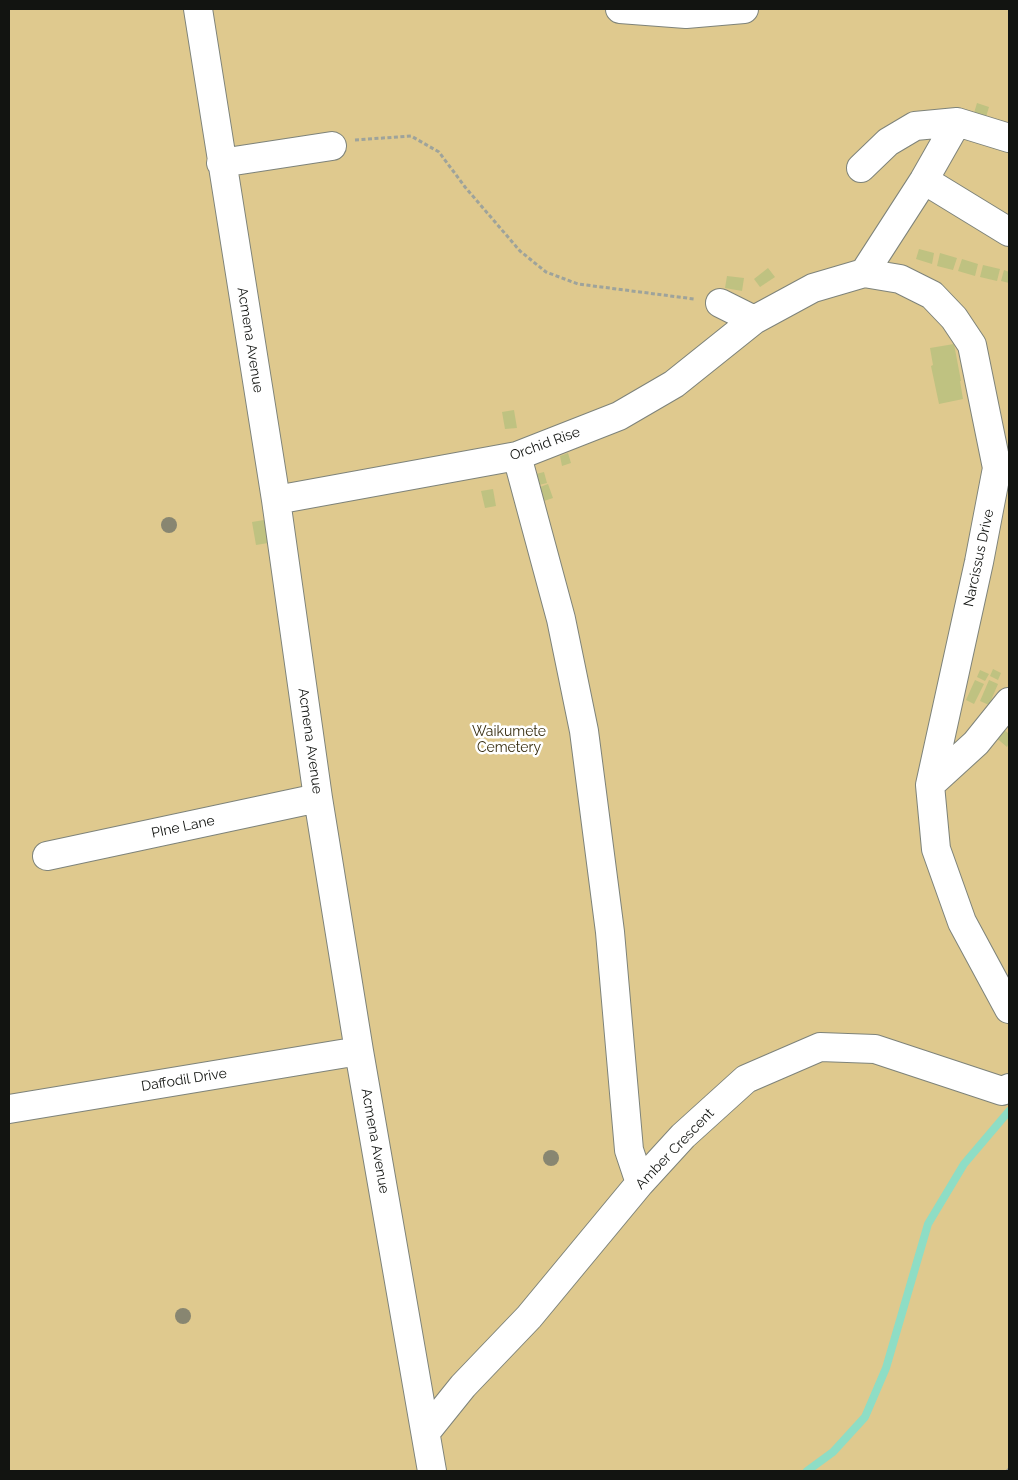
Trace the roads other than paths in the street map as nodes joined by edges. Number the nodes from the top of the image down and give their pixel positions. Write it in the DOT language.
graph roads {
  1 [pos="198,9"];
  2 [pos="620,9"];
  3 [pos="744,9"];
  4 [pos="957,122"];
  5 [pos="1009,138"];
  6 [pos="332,146"];
  7 [pos="221,163"];
  8 [pos="861,168"];
  9 [pos="924,180"];
  10 [pos="1009,232"];
  11 [pos="864,273"];
  12 [pos="720,303"];
  13 [pos="754,320"];
  14 [pos="517,456"];
  15 [pos="276,500"];
  16 [pos="1009,702"];
  17 [pos="930,785"];
  18 [pos="318,798"];
  19 [pos="47,856"];
  20 [pos="1009,1010"];
  21 [pos="359,1051"];
  22 [pos="1009,1088"];
  23 [pos="9,1109"];
  24 [pos="640,1183"];
  25 [pos="426,1432"];
  26 [pos="432,1471"];
  1 -- 7 [label="lane, Acmena Avenue"];
  2 -- 3 [label="lane"];
  4 -- 5 [label="lane"];
  4 -- 8 [label="lane"];
  4 -- 9 [label="lane"];
  6 -- 7 [label="lane"];
  7 -- 15 [label="lane, Acmena Avenue"];
  9 -- 10 [label="lane"];
  9 -- 11 [label="lane"];
  11 -- 13 [label="lane, Narcissus Drive"];
  11 -- 17 [label="lane, Narcissus Drive"];
  12 -- 13 [label="lane"];
  13 -- 14 [label="lane, Orchid Rise"];
  14 -- 15 [label="lane, Orchid Rise"];
  14 -- 24 [label="lane"];
  15 -- 18 [label="lane, Acmena Avenue"];
  16 -- 17 [label="lane"];
  17 -- 20 [label="lane, Narcissus Drive"];
  18 -- 19 [label="lane, PIne Lane"];
  18 -- 21 [label="lane, Acmena Avenue"];
  21 -- 23 [label="lane, Daffodil Drive"];
  21 -- 25 [label="lane, Acmena Avenue"];
  22 -- 24 [label="lane, Amber Crescent"];
  24 -- 25 [label="lane, Amber Crescent"];
  25 -- 26 [label="lane, Acmena Avenue"];
}
